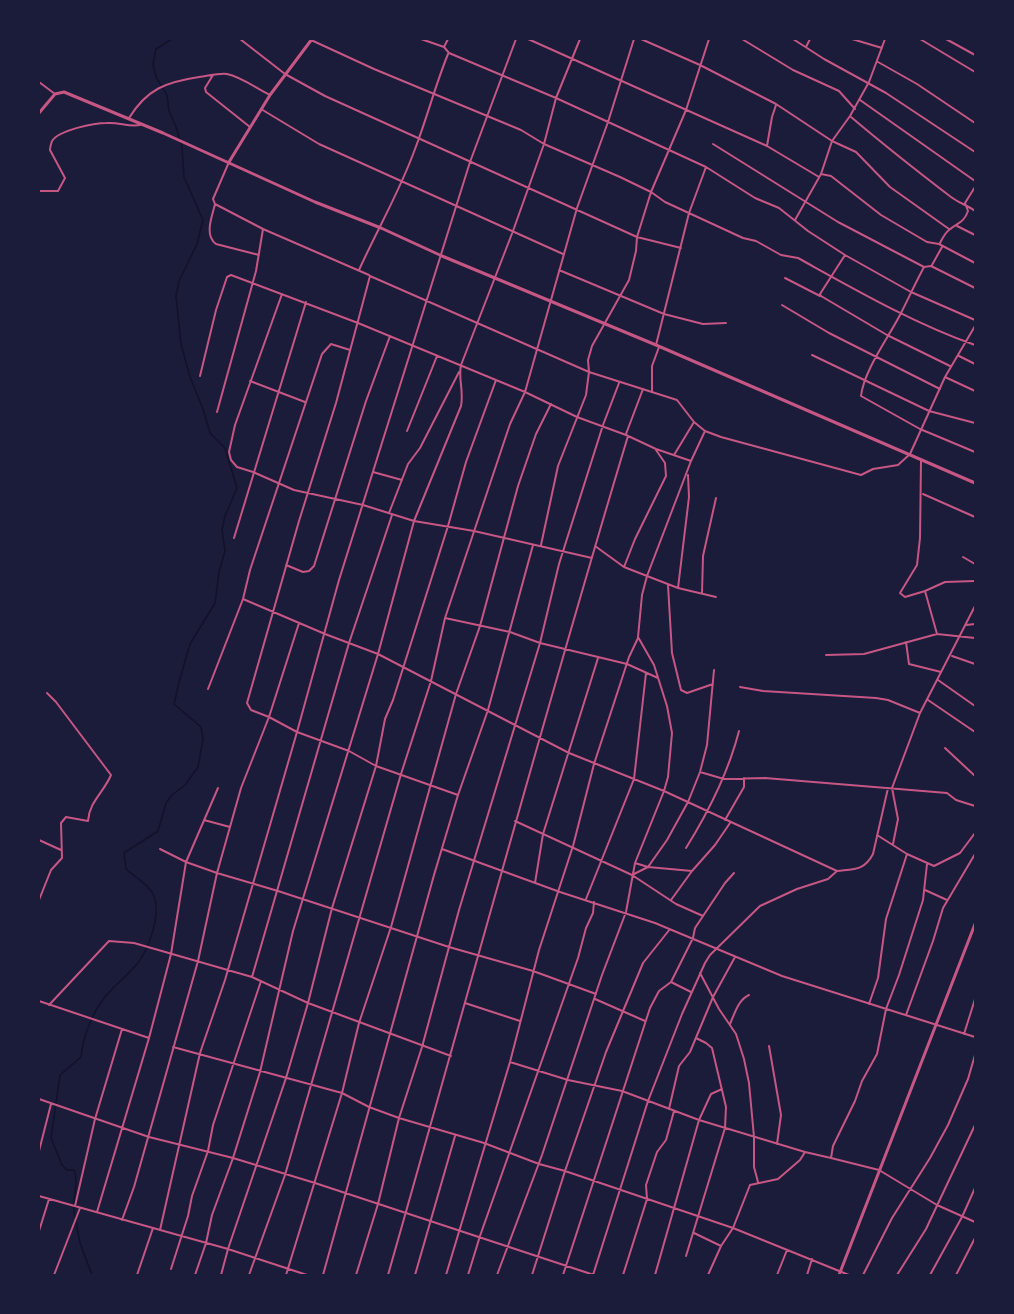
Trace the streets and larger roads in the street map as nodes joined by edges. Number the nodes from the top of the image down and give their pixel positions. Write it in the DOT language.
graph roads {
  1 [pos="240,39"];
  2 [pos="421,39"];
  3 [pos="448,39"];
  4 [pos="516,39"];
  5 [pos="528,39"];
  6 [pos="580,39"];
  7 [pos="634,39"];
  8 [pos="641,39"];
  9 [pos="708,39"];
  10 [pos="742,39"];
  11 [pos="793,39"];
  12 [pos="810,39"];
  13 [pos="852,39"];
  14 [pos="885,39"];
  15 [pos="920,39"];
  16 [pos="946,39"];
  17 [pos="311,40"];
  18 [pos="444,47"];
  19 [pos="806,47"];
  20 [pos="882,48"];
  21 [pos="448,53"];
  22 [pos="975,55"];
  23 [pos="572,60"];
  24 [pos="877,62"];
  25 [pos="700,65"];
  26 [pos="975,72"];
  27 [pos="285,74"];
  28 [pos="213,75"];
  29 [pos="502,76"];
  30 [pos="39,82"];
  31 [pos="621,82"];
  32 [pos="869,82"];
  33 [pos="432,93"];
  34 [pos="55,94"];
  35 [pos="270,95"];
  36 [pos="556,98"];
  37 [pos="860,100"];
  38 [pos="776,104"];
  39 [pos="855,109"];
  40 [pos="261,110"];
  41 [pos="686,110"];
  42 [pos="39,113"];
  43 [pos="487,115"];
  44 [pos="850,116"];
  45 [pos="129,118"];
  46 [pos="608,122"];
  47 [pos="975,123"];
  48 [pos="143,124"];
  49 [pos="250,127"];
  50 [pos="419,139"];
  51 [pos="832,141"];
  52 [pos="544,144"];
  53 [pos="713,144"];
  54 [pos="767,146"];
  55 [pos="670,149"];
  56 [pos="975,152"];
  57 [pos="229,162"];
  58 [pos="470,162"];
  59 [pos="591,165"];
  60 [pos="706,166"];
  61 [pos="820,176"];
  62 [pos="975,181"];
  63 [pos="401,182"];
  64 [pos="975,187"];
  65 [pos="528,189"];
  66 [pos="39,191"];
  67 [pos="651,192"];
  68 [pos="806,202"];
  69 [pos="965,203"];
  70 [pos="215,204"];
  71 [pos="456,206"];
  72 [pos="577,208"];
  73 [pos="975,211"];
  74 [pos="690,213"];
  75 [pos="795,220"];
  76 [pos="957,226"];
  77 [pos="381,228"];
  78 [pos="263,229"];
  79 [pos="949,229"];
  80 [pos="513,231"];
  81 [pos="975,236"];
  82 [pos="638,237"];
  83 [pos="941,245"];
  84 [pos="681,248"];
  85 [pos="563,254"];
  86 [pos="258,255"];
  87 [pos="845,255"];
  88 [pos="442,256"];
  89 [pos="975,263"];
  90 [pos="931,266"];
  91 [pos="924,267"];
  92 [pos="359,270"];
  93 [pos="559,270"];
  94 [pos="370,276"];
  95 [pos="831,277"];
  96 [pos="494,278"];
  97 [pos="785,278"];
  98 [pos="253,282"];
  99 [pos="975,288"];
  100 [pos="910,292"];
  101 [pos="282,294"];
  102 [pos="622,295"];
  103 [pos="821,296"];
  104 [pos="306,302"];
  105 [pos="427,302"];
  106 [pos="551,302"];
  107 [pos="782,305"];
  108 [pos="664,314"];
  109 [pos="900,314"];
  110 [pos="975,320"];
  111 [pos="477,322"];
  112 [pos="358,323"];
  113 [pos="726,323"];
  114 [pos="603,324"];
  115 [pos="975,326"];
  116 [pos="887,335"];
  117 [pos="390,336"];
  118 [pos="965,342"];
  119 [pos="412,345"];
  120 [pos="975,345"];
  121 [pos="658,346"];
  122 [pos="537,349"];
  123 [pos="350,350"];
  124 [pos="437,355"];
  125 [pos="812,355"];
  126 [pos="957,355"];
  127 [pos="876,357"];
  128 [pos="975,364"];
  129 [pos="461,365"];
  130 [pos="951,367"];
  131 [pos="459,372"];
  132 [pos="589,372"];
  133 [pos="200,376"];
  134 [pos="945,377"];
  135 [pos="496,380"];
  136 [pos="250,381"];
  137 [pos="620,382"];
  138 [pos="865,382"];
  139 [pos="643,388"];
  140 [pos="939,389"];
  141 [pos="279,391"];
  142 [pos="652,391"];
  143 [pos="975,391"];
  144 [pos="525,392"];
  145 [pos="305,402"];
  146 [pos="551,404"];
  147 [pos="929,411"];
  148 [pos="217,412"];
  149 [pos="577,417"];
  150 [pos="694,422"];
  151 [pos="975,423"];
  152 [pos="603,425"];
  153 [pos="920,429"];
  154 [pos="407,431"];
  155 [pos="705,431"];
  156 [pos="627,435"];
  157 [pos="656,449"];
  158 [pos="975,452"];
  159 [pos="910,454"];
  160 [pos="674,455"];
  161 [pos="691,460"];
  162 [pos="921,460"];
  163 [pos="688,471"];
  164 [pos="254,472"];
  165 [pos="373,472"];
  166 [pos="402,480"];
  167 [pos="975,483"];
  168 [pos="279,484"];
  169 [pos="308,493"];
  170 [pos="921,494"];
  171 [pos="716,498"];
  172 [pos="336,500"];
  173 [pos="363,506"];
  174 [pos="391,514"];
  175 [pos="975,517"];
  176 [pos="414,520"];
  177 [pos="448,526"];
  178 [pos="474,531"];
  179 [pos="504,537"];
  180 [pos="234,538"];
  181 [pos="533,545"];
  182 [pos="541,546"];
  183 [pos="595,546"];
  184 [pos="564,550"];
  185 [pos="963,557"];
  186 [pos="592,558"];
  187 [pos="975,564"];
  188 [pos="286,565"];
  189 [pos="624,567"];
  190 [pos="647,576"];
  191 [pos="975,581"];
  192 [pos="668,585"];
  193 [pos="678,588"];
  194 [pos="925,591"];
  195 [pos="702,594"];
  196 [pos="716,597"];
  197 [pos="243,599"];
  198 [pos="975,606"];
  199 [pos="273,611"];
  200 [pos="445,618"];
  201 [pos="299,623"];
  202 [pos="975,624"];
  203 [pos="966,625"];
  204 [pos="480,626"];
  205 [pos="510,632"];
  206 [pos="325,634"];
  207 [pos="937,634"];
  208 [pos="961,635"];
  209 [pos="638,637"];
  210 [pos="975,638"];
  211 [pos="906,642"];
  212 [pos="349,643"];
  213 [pos="540,643"];
  214 [pos="566,649"];
  215 [pos="378,654"];
  216 [pos="826,655"];
  217 [pos="951,656"];
  218 [pos="598,658"];
  219 [pos="627,664"];
  220 [pos="975,664"];
  221 [pos="403,666"];
  222 [pos="714,670"];
  223 [pos="941,672"];
  224 [pos="646,673"];
  225 [pos="659,679"];
  226 [pos="937,679"];
  227 [pos="431,681"];
  228 [pos="713,684"];
  229 [pos="740,687"];
  230 [pos="208,688"];
  231 [pos="47,693"];
  232 [pos="456,694"];
  233 [pos="927,700"];
  234 [pos="975,705"];
  235 [pos="488,710"];
  236 [pos="920,713"];
  237 [pos="269,717"];
  238 [pos="514,725"];
  239 [pos="739,731"];
  240 [pos="297,732"];
  241 [pos="975,732"];
  242 [pos="541,739"];
  243 [pos="322,741"];
  244 [pos="945,748"];
  245 [pos="349,751"];
  246 [pos="569,753"];
  247 [pos="594,764"];
  248 [pos="376,766"];
  249 [pos="700,772"];
  250 [pos="401,774"];
  251 [pos="975,776"];
  252 [pos="744,778"];
  253 [pos="634,779"];
  254 [pos="724,779"];
  255 [pos="430,785"];
  256 [pos="218,788"];
  257 [pos="888,788"];
  258 [pos="892,788"];
  259 [pos="664,791"];
  260 [pos="458,795"];
  261 [pos="688,802"];
  262 [pos="975,806"];
  263 [pos="709,811"];
  264 [pos="204,820"];
  265 [pos="726,820"];
  266 [pos="515,821"];
  267 [pos="730,823"];
  268 [pos="230,827"];
  269 [pos="975,833"];
  270 [pos="543,834"];
  271 [pos="877,835"];
  272 [pos="39,840"];
  273 [pos="893,844"];
  274 [pos="573,846"];
  275 [pos="686,848"];
  276 [pos="160,849"];
  277 [pos="442,849"];
  278 [pos="62,850"];
  279 [pos="907,854"];
  280 [pos="975,854"];
  281 [pos="474,860"];
  282 [pos="601,860"];
  283 [pos="186,862"];
  284 [pos="635,862"];
  285 [pos="927,864"];
  286 [pos="648,867"];
  287 [pos="501,871"];
  288 [pos="692,871"];
  289 [pos="837,871"];
  290 [pos="217,873"];
  291 [pos="734,873"];
  292 [pos="632,875"];
  293 [pos="252,883"];
  294 [pos="535,883"];
  295 [pos="925,890"];
  296 [pos="278,891"];
  297 [pos="560,892"];
  298 [pos="303,899"];
  299 [pos="585,899"];
  300 [pos="39,900"];
  301 [pos="671,900"];
  302 [pos="947,900"];
  303 [pos="594,902"];
  304 [pos="332,908"];
  305 [pos="626,912"];
  306 [pos="703,916"];
  307 [pos="361,917"];
  308 [pos="975,924"];
  309 [pos="391,927"];
  310 [pos="670,929"];
  311 [pos="417,935"];
  312 [pos="693,938"];
  313 [pos="449,947"];
  314 [pos="716,950"];
  315 [pos="171,954"];
  316 [pos="477,956"];
  317 [pos="735,957"];
  318 [pos="198,961"];
  319 [pos="228,970"];
  320 [pos="533,972"];
  321 [pos="700,974"];
  322 [pos="252,977"];
  323 [pos="261,981"];
  324 [pos="671,982"];
  325 [pos="567,984"];
  326 [pos="281,990"];
  327 [pos="692,992"];
  328 [pos="596,994"];
  329 [pos="749,995"];
  330 [pos="713,997"];
  331 [pos="595,999"];
  332 [pos="975,999"];
  333 [pos="39,1001"];
  334 [pos="465,1003"];
  335 [pos="308,1004"];
  336 [pos="869,1004"];
  337 [pos="49,1005"];
  338 [pos="886,1009"];
  339 [pos="622,1010"];
  340 [pos="332,1012"];
  341 [pos="906,1015"];
  342 [pos="520,1021"];
  343 [pos="645,1021"];
  344 [pos="359,1023"];
  345 [pos="730,1024"];
  346 [pos="936,1025"];
  347 [pos="122,1029"];
  348 [pos="389,1033"];
  349 [pos="964,1034"];
  350 [pos="975,1037"];
  351 [pos="148,1038"];
  352 [pos="696,1038"];
  353 [pos="768,1046"];
  354 [pos="173,1047"];
  355 [pos="422,1047"];
  356 [pos="200,1053"];
  357 [pos="975,1054"];
  358 [pos="451,1056"];
  359 [pos="510,1062"];
  360 [pos="234,1063"];
  361 [pos="260,1072"];
  362 [pos="539,1072"];
  363 [pos="286,1078"];
  364 [pos="568,1080"];
  365 [pos="311,1084"];
  366 [pos="594,1084"];
  367 [pos="722,1089"];
  368 [pos="622,1091"];
  369 [pos="342,1093"];
  370 [pos="39,1099"];
  371 [pos="648,1101"];
  372 [pos="52,1104"];
  373 [pos="369,1107"];
  374 [pos="669,1109"];
  375 [pos="674,1111"];
  376 [pos="399,1118"];
  377 [pos="95,1119"];
  378 [pos="699,1120"];
  379 [pos="975,1125"];
  380 [pos="122,1128"];
  381 [pos="725,1128"];
  382 [pos="431,1129"];
  383 [pos="455,1136"];
  384 [pos="149,1137"];
  385 [pos="754,1137"];
  386 [pos="484,1143"];
  387 [pos="180,1144"];
  388 [pos="777,1144"];
  389 [pos="39,1151"];
  390 [pos="208,1151"];
  391 [pos="510,1152"];
  392 [pos="805,1152"];
  393 [pos="233,1158"];
  394 [pos="831,1158"];
  395 [pos="539,1164"];
  396 [pos="257,1167"];
  397 [pos="879,1170"];
  398 [pos="565,1171"];
  399 [pos="285,1175"];
  400 [pos="594,1181"];
  401 [pos="758,1182"];
  402 [pos="315,1183"];
  403 [pos="975,1188"];
  404 [pos="620,1190"];
  405 [pos="910,1190"];
  406 [pos="347,1194"];
  407 [pos="39,1196"];
  408 [pos="50,1199"];
  409 [pos="647,1199"];
  410 [pos="378,1204"];
  411 [pos="937,1205"];
  412 [pos="75,1206"];
  413 [pos="80,1208"];
  414 [pos="674,1208"];
  415 [pos="97,1212"];
  416 [pos="406,1213"];
  417 [pos="700,1216"];
  418 [pos="962,1217"];
  419 [pos="122,1220"];
  420 [pos="431,1220"];
  421 [pos="975,1222"];
  422 [pos="153,1228"];
  423 [pos="733,1228"];
  424 [pos="459,1229"];
  425 [pos="160,1230"];
  426 [pos="39,1231"];
  427 [pos="694,1233"];
  428 [pos="182,1236"];
  429 [pos="480,1236"];
  430 [pos="975,1238"];
  431 [pos="206,1243"];
  432 [pos="721,1246"];
  433 [pos="507,1247"];
  434 [pos="228,1249"];
  435 [pos="788,1250"];
  436 [pos="686,1256"];
  437 [pos="539,1257"];
  438 [pos="255,1258"];
  439 [pos="812,1259"];
  440 [pos="567,1266"];
  441 [pos="171,1269"];
  442 [pos="289,1269"];
  443 [pos="840,1273"];
  444 [pos="54,1275"];
  445 [pos="137,1275"];
  446 [pos="195,1275"];
  447 [pos="221,1275"];
  448 [pos="249,1275"];
  449 [pos="286,1275"];
  450 [pos="307,1275"];
  451 [pos="323,1275"];
  452 [pos="356,1275"];
  453 [pos="388,1275"];
  454 [pos="415,1275"];
  455 [pos="446,1275"];
  456 [pos="468,1275"];
  457 [pos="497,1275"];
  458 [pos="532,1275"];
  459 [pos="563,1275"];
  460 [pos="593,1275"];
  461 [pos="624,1275"];
  462 [pos="655,1275"];
  463 [pos="708,1275"];
  464 [pos="777,1275"];
  465 [pos="807,1275"];
  466 [pos="849,1275"];
  467 [pos="863,1275"];
  468 [pos="897,1275"];
  469 [pos="930,1275"];
  470 [pos="956,1275"];
  1 -- 27 [label="street"];
  2 -- 18 [label="street"];
  3 -- 18 [label="street"];
  4 -- 29 [label="street"];
  5 -- 23 [label="street"];
  6 -- 23 [label="street"];
  7 -- 31 [label="street"];
  8 -- 25 [label="street"];
  9 -- 25 [label="street"];
  10 -- 39 [label="street"];
  11 -- 19 [label="street"];
  12 -- 19 [label="street"];
  13 -- 20 [label="street"];
  14 -- 20 [label="street"];
  15 -- 26 [label="street"];
  16 -- 22 [label="street"];
  17 -- 27 [label="street"];
  17 -- 33 [label="street"];
  18 -- 21 [label="street"];
  19 -- 32 [label="street"];
  20 -- 24 [label="street"];
  21 -- 29 [label="street"];
  21 -- 33 [label="street"];
  23 -- 31 [label="street"];
  23 -- 36 [label="street"];
  24 -- 32 [label="street"];
  24 -- 47 [label="street"];
  25 -- 38 [label="street"];
  25 -- 41 [label="street"];
  27 -- 35 [label="street"];
  27 -- 50 [label="street"];
  28 -- 35 [label="street"];
  28 -- 45 [label="street"];
  28 -- 49 [label="street"];
  29 -- 36 [label="street"];
  29 -- 43 [label="street"];
  30 -- 34 [label="street"];
  31 -- 41 [label="street"];
  31 -- 46 [label="street"];
  32 -- 37 [label="street"];
  32 -- 56 [label="street"];
  33 -- 43 [label="street"];
  33 -- 50 [label="street"];
  34 -- 42 [label="street"];
  34 -- 45 [label="street"];
  35 -- 40 [label="street"];
  36 -- 46 [label="street"];
  36 -- 52 [label="street"];
  37 -- 39 [label="street"];
  37 -- 62 [label="street"];
  38 -- 51 [label="street"];
  38 -- 54 [label="street"];
  39 -- 44 [label="street"];
  40 -- 49 [label="street"];
  40 -- 63 [label="street"];
  41 -- 54 [label="street"];
  41 -- 55 [label="street"];
  43 -- 52 [label="street"];
  43 -- 58 [label="street"];
  44 -- 51 [label="street"];
  44 -- 69 [label="street"];
  45 -- 48 [label="street"];
  46 -- 55 [label="street"];
  46 -- 59 [label="street"];
  48 -- 57 [label="street"];
  48 -- 66 [label="street"];
  49 -- 57 [label="street"];
  50 -- 58 [label="street"];
  50 -- 63 [label="street"];
  51 -- 61 [label="street"];
  51 -- 79 [label="street"];
  52 -- 59 [label="street"];
  52 -- 65 [label="street"];
  53 -- 68 [label="street"];
  54 -- 61 [label="street"];
  55 -- 60 [label="street"];
  55 -- 67 [label="street"];
  57 -- 70 [label="street"];
  57 -- 77 [label="street"];
  58 -- 65 [label="street"];
  58 -- 71 [label="street"];
  59 -- 67 [label="street"];
  59 -- 72 [label="street"];
  60 -- 74 [label="street"];
  60 -- 75 [label="street"];
  61 -- 68 [label="street"];
  61 -- 83 [label="street"];
  63 -- 71 [label="street"];
  63 -- 77 [label="street"];
  64 -- 69 [label="street"];
  65 -- 72 [label="street"];
  65 -- 80 [label="street"];
  67 -- 74 [label="street"];
  67 -- 82 [label="street"];
  68 -- 75 [label="street"];
  68 -- 91 [label="street"];
  69 -- 73 [label="street"];
  69 -- 76 [label="street"];
  70 -- 78 [label="street"];
  70 -- 86 [label="street"];
  71 -- 80 [label="street"];
  71 -- 88 [label="street"];
  72 -- 82 [label="street"];
  72 -- 85 [label="street"];
  74 -- 84 [label="street"];
  74 -- 95 [label="street"];
  75 -- 87 [label="street"];
  76 -- 79 [label="street"];
  76 -- 81 [label="street"];
  77 -- 88 [label="street"];
  77 -- 92 [label="street"];
  78 -- 86 [label="street"];
  78 -- 92 [label="street"];
  79 -- 83 [label="street"];
  80 -- 85 [label="street"];
  80 -- 96 [label="street"];
  82 -- 84 [label="street"];
  82 -- 102 [label="street"];
  83 -- 89 [label="street"];
  83 -- 90 [label="street"];
  84 -- 108 [label="street"];
  85 -- 93 [label="street"];
  86 -- 98 [label="street"];
  87 -- 95 [label="street"];
  87 -- 100 [label="street"];
  88 -- 96 [label="street"];
  88 -- 105 [label="street"];
  90 -- 91 [label="street"];
  90 -- 99 [label="street"];
  91 -- 100 [label="street"];
  92 -- 94 [label="street"];
  93 -- 102 [label="street"];
  93 -- 106 [label="street"];
  94 -- 105 [label="street"];
  94 -- 112 [label="street"];
  95 -- 103 [label="street"];
  95 -- 109 [label="street"];
  96 -- 106 [label="street"];
  96 -- 111 [label="street"];
  97 -- 103 [label="street"];
  98 -- 101 [label="street"];
  98 -- 133 [label="street"];
  98 -- 148 [label="street"];
  100 -- 109 [label="street"];
  100 -- 110 [label="street"];
  101 -- 104 [label="street"];
  101 -- 136 [label="street"];
  102 -- 108 [label="street"];
  102 -- 114 [label="street"];
  103 -- 116 [label="street"];
  104 -- 112 [label="street"];
  104 -- 141 [label="street"];
  105 -- 111 [label="street"];
  105 -- 119 [label="street"];
  106 -- 114 [label="street"];
  106 -- 122 [label="street"];
  107 -- 127 [label="street"];
  108 -- 113 [label="street"];
  108 -- 121 [label="street"];
  109 -- 116 [label="street"];
  109 -- 118 [label="street"];
  111 -- 122 [label="street"];
  111 -- 129 [label="street"];
  112 -- 117 [label="street"];
  112 -- 123 [label="street"];
  114 -- 121 [label="street"];
  114 -- 132 [label="street"];
  115 -- 118 [label="street"];
  116 -- 127 [label="street"];
  116 -- 130 [label="street"];
  117 -- 119 [label="street"];
  117 -- 172 [label="street"];
  118 -- 120 [label="street"];
  118 -- 126 [label="street"];
  119 -- 124 [label="street"];
  119 -- 165 [label="street"];
  121 -- 142 [label="street"];
  121 -- 159 [label="street"];
  122 -- 132 [label="street"];
  122 -- 144 [label="street"];
  123 -- 145 [label="street"];
  123 -- 169 [label="street"];
  124 -- 129 [label="street"];
  124 -- 154 [label="street"];
  125 -- 138 [label="street"];
  126 -- 128 [label="street"];
  126 -- 130 [label="street"];
  127 -- 138 [label="street"];
  127 -- 140 [label="street"];
  129 -- 131 [label="street"];
  129 -- 135 [label="street"];
  130 -- 134 [label="street"];
  131 -- 166 [label="street"];
  131 -- 176 [label="street"];
  132 -- 137 [label="street"];
  132 -- 149 [label="street"];
  134 -- 140 [label="street"];
  134 -- 143 [label="street"];
  135 -- 144 [label="street"];
  135 -- 177 [label="street"];
  136 -- 141 [label="street"];
  136 -- 164 [label="street"];
  137 -- 139 [label="street"];
  137 -- 152 [label="street"];
  138 -- 147 [label="street"];
  138 -- 153 [label="street"];
  139 -- 142 [label="street"];
  139 -- 156 [label="street"];
  140 -- 147 [label="street"];
  141 -- 145 [label="street"];
  141 -- 164 [label="street"];
  142 -- 150 [label="street"];
  144 -- 146 [label="street"];
  144 -- 178 [label="street"];
  145 -- 168 [label="street"];
  146 -- 149 [label="street"];
  146 -- 179 [label="street"];
  147 -- 151 [label="street"];
  147 -- 153 [label="street"];
  149 -- 152 [label="street"];
  149 -- 182 [label="street"];
  150 -- 155 [label="street"];
  150 -- 160 [label="street"];
  152 -- 156 [label="street"];
  152 -- 184 [label="street"];
  153 -- 158 [label="street"];
  153 -- 159 [label="street"];
  155 -- 159 [label="street"];
  155 -- 161 [label="street"];
  156 -- 157 [label="street"];
  156 -- 183 [label="street"];
  157 -- 160 [label="street"];
  157 -- 189 [label="street"];
  159 -- 162 [label="street"];
  160 -- 161 [label="street"];
  161 -- 163 [label="street"];
  162 -- 167 [label="street"];
  162 -- 170 [label="street"];
  163 -- 190 [label="street"];
  163 -- 193 [label="street"];
  164 -- 168 [label="street"];
  164 -- 180 [label="street"];
  165 -- 166 [label="street"];
  165 -- 173 [label="street"];
  166 -- 174 [label="street"];
  168 -- 169 [label="street"];
  168 -- 197 [label="street"];
  169 -- 172 [label="street"];
  169 -- 188 [label="street"];
  170 -- 175 [label="street"];
  170 -- 194 [label="street"];
  171 -- 195 [label="street"];
  172 -- 173 [label="street"];
  172 -- 188 [label="street"];
  173 -- 174 [label="street"];
  173 -- 206 [label="street"];
  174 -- 176 [label="street"];
  174 -- 212 [label="street"];
  176 -- 177 [label="street"];
  176 -- 215 [label="street"];
  177 -- 178 [label="street"];
  177 -- 221 [label="street"];
  178 -- 179 [label="street"];
  178 -- 200 [label="street"];
  179 -- 181 [label="street"];
  179 -- 204 [label="street"];
  181 -- 182 [label="street"];
  181 -- 205 [label="street"];
  182 -- 184 [label="street"];
  183 -- 186 [label="street"];
  183 -- 189 [label="street"];
  184 -- 186 [label="street"];
  184 -- 213 [label="street"];
  185 -- 187 [label="street"];
  186 -- 214 [label="street"];
  188 -- 199 [label="street"];
  189 -- 190 [label="street"];
  190 -- 192 [label="street"];
  190 -- 209 [label="street"];
  191 -- 194 [label="street"];
  192 -- 193 [label="street"];
  192 -- 228 [label="street"];
  193 -- 195 [label="street"];
  194 -- 207 [label="street"];
  195 -- 196 [label="street"];
  197 -- 199 [label="street"];
  197 -- 230 [label="street"];
  198 -- 203 [label="street"];
  199 -- 201 [label="street"];
  199 -- 237 [label="street"];
  200 -- 204 [label="street"];
  200 -- 227 [label="street"];
  201 -- 206 [label="street"];
  201 -- 237 [label="street"];
  202 -- 203 [label="street"];
  203 -- 208 [label="street"];
  204 -- 205 [label="street"];
  204 -- 232 [label="street"];
  205 -- 213 [label="street"];
  205 -- 235 [label="street"];
  206 -- 212 [label="street"];
  206 -- 240 [label="street"];
  207 -- 208 [label="street"];
  207 -- 211 [label="street"];
  208 -- 210 [label="street"];
  208 -- 217 [label="street"];
  209 -- 219 [label="street"];
  209 -- 225 [label="street"];
  211 -- 216 [label="street"];
  211 -- 223 [label="street"];
  212 -- 215 [label="street"];
  212 -- 243 [label="street"];
  213 -- 214 [label="street"];
  213 -- 238 [label="street"];
  214 -- 218 [label="street"];
  214 -- 242 [label="street"];
  215 -- 221 [label="street"];
  215 -- 245 [label="street"];
  217 -- 220 [label="street"];
  217 -- 223 [label="street"];
  218 -- 219 [label="street"];
  218 -- 246 [label="street"];
  219 -- 224 [label="street"];
  219 -- 247 [label="street"];
  221 -- 227 [label="street"];
  221 -- 248 [label="street"];
  222 -- 228 [label="street"];
  223 -- 226 [label="street"];
  224 -- 225 [label="street"];
  224 -- 253 [label="street"];
  225 -- 259 [label="street"];
  226 -- 233 [label="street"];
  226 -- 234 [label="street"];
  227 -- 232 [label="street"];
  227 -- 250 [label="street"];
  228 -- 249 [label="street"];
  229 -- 236 [label="street"];
  231 -- 278 [label="street"];
  232 -- 235 [label="street"];
  232 -- 255 [label="street"];
  233 -- 236 [label="street"];
  233 -- 241 [label="street"];
  235 -- 238 [label="street"];
  235 -- 260 [label="street"];
  236 -- 258 [label="street"];
  237 -- 240 [label="street"];
  237 -- 268 [label="street"];
  238 -- 242 [label="street"];
  238 -- 281 [label="street"];
  239 -- 254 [label="street"];
  240 -- 243 [label="street"];
  240 -- 293 [label="street"];
  242 -- 246 [label="street"];
  242 -- 266 [label="street"];
  243 -- 245 [label="street"];
  243 -- 296 [label="street"];
  244 -- 251 [label="street"];
  245 -- 248 [label="street"];
  245 -- 298 [label="street"];
  246 -- 247 [label="street"];
  246 -- 270 [label="street"];
  247 -- 253 [label="street"];
  247 -- 274 [label="street"];
  248 -- 250 [label="street"];
  248 -- 304 [label="street"];
  249 -- 254 [label="street"];
  249 -- 261 [label="street"];
  250 -- 255 [label="street"];
  250 -- 307 [label="street"];
  252 -- 254 [label="street"];
  252 -- 257 [label="street"];
  252 -- 265 [label="street"];
  253 -- 259 [label="street"];
  253 -- 282 [label="street"];
  254 -- 263 [label="street"];
  255 -- 260 [label="street"];
  255 -- 309 [label="street"];
  256 -- 264 [label="street"];
  257 -- 258 [label="street"];
  257 -- 271 [label="street"];
  258 -- 262 [label="street"];
  258 -- 273 [label="street"];
  259 -- 261 [label="street"];
  259 -- 284 [label="street"];
  260 -- 277 [label="street"];
  261 -- 263 [label="street"];
  261 -- 286 [label="street"];
  263 -- 265 [label="street"];
  263 -- 275 [label="street"];
  264 -- 268 [label="street"];
  264 -- 283 [label="street"];
  265 -- 267 [label="street"];
  266 -- 270 [label="street"];
  266 -- 287 [label="street"];
  267 -- 288 [label="street"];
  267 -- 289 [label="street"];
  268 -- 290 [label="street"];
  269 -- 285 [label="street"];
  270 -- 274 [label="street"];
  270 -- 294 [label="street"];
  271 -- 273 [label="street"];
  271 -- 289 [label="street"];
  272 -- 278 [label="street"];
  273 -- 279 [label="street"];
  274 -- 282 [label="street"];
  274 -- 297 [label="street"];
  276 -- 283 [label="street"];
  277 -- 281 [label="street"];
  277 -- 311 [label="street"];
  278 -- 300 [label="street"];
  279 -- 285 [label="street"];
  279 -- 336 [label="street"];
  280 -- 302 [label="street"];
  281 -- 287 [label="street"];
  281 -- 313 [label="street"];
  282 -- 292 [label="street"];
  282 -- 299 [label="street"];
  283 -- 290 [label="street"];
  283 -- 315 [label="street"];
  284 -- 286 [label="street"];
  284 -- 292 [label="street"];
  285 -- 295 [label="street"];
  286 -- 288 [label="street"];
  286 -- 292 [label="street"];
  287 -- 294 [label="street"];
  287 -- 316 [label="street"];
  288 -- 301 [label="street"];
  289 -- 314 [label="street"];
  290 -- 293 [label="street"];
  290 -- 318 [label="street"];
  291 -- 306 [label="street"];
  292 -- 301 [label="street"];
  292 -- 305 [label="street"];
  293 -- 296 [label="street"];
  293 -- 319 [label="street"];
  294 -- 297 [label="street"];
  295 -- 302 [label="street"];
  295 -- 338 [label="street"];
  296 -- 298 [label="street"];
  296 -- 322 [label="street"];
  297 -- 299 [label="street"];
  297 -- 320 [label="street"];
  298 -- 304 [label="street"];
  298 -- 326 [label="street"];
  299 -- 303 [label="street"];
  301 -- 306 [label="street"];
  302 -- 341 [label="street"];
  303 -- 305 [label="street"];
  303 -- 325 [label="street"];
  304 -- 307 [label="street"];
  304 -- 335 [label="street"];
  305 -- 310 [label="street"];
  305 -- 328 [label="street"];
  306 -- 312 [label="street"];
  307 -- 309 [label="street"];
  307 -- 340 [label="street"];
  308 -- 346 [label="street"];
  309 -- 311 [label="street"];
  309 -- 344 [label="street"];
  310 -- 312 [label="street"];
  310 -- 339 [label="street"];
  311 -- 313 [label="street"];
  311 -- 348 [label="street"];
  312 -- 314 [label="street"];
  312 -- 324 [label="street"];
  313 -- 316 [label="street"];
  313 -- 355 [label="street"];
  314 -- 317 [label="street"];
  314 -- 321 [label="street"];
  315 -- 318 [label="street"];
  315 -- 337 [label="street"];
  315 -- 351 [label="street"];
  316 -- 320 [label="street"];
  316 -- 334 [label="street"];
  317 -- 330 [label="street"];
  317 -- 336 [label="street"];
  318 -- 319 [label="street"];
  318 -- 354 [label="street"];
  319 -- 322 [label="street"];
  319 -- 356 [label="street"];
  320 -- 325 [label="street"];
  320 -- 342 [label="street"];
  321 -- 327 [label="street"];
  321 -- 330 [label="street"];
  322 -- 323 [label="street"];
  323 -- 326 [label="street"];
  323 -- 360 [label="street"];
  324 -- 327 [label="street"];
  324 -- 343 [label="street"];
  325 -- 328 [label="street"];
  325 -- 362 [label="street"];
  326 -- 335 [label="street"];
  326 -- 361 [label="street"];
  327 -- 371 [label="street"];
  328 -- 331 [label="street"];
  329 -- 345 [label="street"];
  330 -- 345 [label="street"];
  330 -- 352 [label="street"];
  331 -- 339 [label="street"];
  331 -- 364 [label="street"];
  332 -- 349 [label="street"];
  333 -- 337 [label="street"];
  334 -- 342 [label="street"];
  334 -- 358 [label="street"];
  335 -- 340 [label="street"];
  335 -- 363 [label="street"];
  336 -- 338 [label="street"];
  337 -- 347 [label="street"];
  338 -- 341 [label="street"];
  338 -- 394 [label="street"];
  339 -- 343 [label="street"];
  339 -- 366 [label="street"];
  340 -- 344 [label="street"];
  340 -- 365 [label="street"];
  341 -- 346 [label="street"];
  342 -- 359 [label="street"];
  343 -- 368 [label="street"];
  344 -- 348 [label="street"];
  344 -- 369 [label="street"];
  345 -- 385 [label="street"];
  346 -- 349 [label="street"];
  346 -- 397 [label="street"];
  347 -- 351 [label="street"];
  347 -- 377 [label="street"];
  348 -- 355 [label="street"];
  348 -- 373 [label="street"];
  349 -- 350 [label="street"];
  351 -- 380 [label="street"];
  352 -- 367 [label="street"];
  352 -- 374 [label="street"];
  353 -- 388 [label="street"];
  354 -- 356 [label="street"];
  354 -- 384 [label="street"];
  355 -- 358 [label="street"];
  355 -- 376 [label="street"];
  356 -- 360 [label="street"];
  356 -- 387 [label="street"];
  357 -- 405 [label="street"];
  358 -- 382 [label="street"];
  359 -- 362 [label="street"];
  359 -- 386 [label="street"];
  360 -- 361 [label="street"];
  360 -- 390 [label="street"];
  361 -- 363 [label="street"];
  361 -- 393 [label="street"];
  362 -- 364 [label="street"];
  362 -- 391 [label="street"];
  363 -- 365 [label="street"];
  363 -- 396 [label="street"];
  364 -- 366 [label="street"];
  364 -- 395 [label="street"];
  365 -- 369 [label="street"];
  365 -- 399 [label="street"];
  366 -- 368 [label="street"];
  366 -- 398 [label="street"];
  367 -- 378 [label="street"];
  367 -- 381 [label="street"];
  368 -- 371 [label="street"];
  368 -- 400 [label="street"];
  369 -- 373 [label="street"];
  369 -- 402 [label="street"];
  370 -- 372 [label="street"];
  371 -- 374 [label="street"];
  371 -- 404 [label="street"];
  372 -- 377 [label="street"];
  372 -- 389 [label="street"];
  373 -- 376 [label="street"];
  373 -- 406 [label="street"];
  374 -- 375 [label="street"];
  375 -- 378 [label="street"];
  375 -- 409 [label="street"];
  376 -- 382 [label="street"];
  376 -- 410 [label="street"];
  377 -- 380 [label="street"];
  377 -- 412 [label="street"];
  378 -- 381 [label="street"];
  378 -- 414 [label="street"];
  379 -- 411 [label="street"];
  380 -- 384 [label="street"];
  380 -- 415 [label="street"];
  381 -- 385 [label="street"];
  381 -- 417 [label="street"];
  382 -- 383 [label="street"];
  382 -- 416 [label="street"];
  383 -- 386 [label="street"];
  383 -- 420 [label="street"];
  384 -- 387 [label="street"];
  384 -- 419 [label="street"];
  385 -- 388 [label="street"];
  385 -- 401 [label="street"];
  386 -- 391 [label="street"];
  386 -- 424 [label="street"];
  387 -- 390 [label="street"];
  387 -- 425 [label="street"];
  388 -- 392 [label="street"];
  390 -- 393 [label="street"];
  390 -- 428 [label="street"];
  391 -- 395 [label="street"];
  391 -- 429 [label="street"];
  392 -- 394 [label="street"];
  392 -- 401 [label="street"];
  393 -- 396 [label="street"];
  393 -- 431 [label="street"];
  394 -- 397 [label="street"];
  395 -- 398 [label="street"];
  395 -- 433 [label="street"];
  396 -- 399 [label="street"];
  396 -- 434 [label="street"];
  397 -- 405 [label="street"];
  397 -- 443 [label="street"];
  398 -- 400 [label="street"];
  398 -- 437 [label="street"];
  399 -- 402 [label="street"];
  399 -- 438 [label="street"];
  400 -- 404 [label="street"];
  400 -- 440 [label="street"];
  401 -- 423 [label="street"];
  402 -- 406 [label="street"];
  402 -- 442 [label="street"];
  403 -- 418 [label="street"];
  404 -- 409 [label="street"];
  404 -- 460 [label="street"];
  405 -- 411 [label="street"];
  405 -- 467 [label="street"];
  406 -- 410 [label="street"];
  406 -- 451 [label="street"];
  407 -- 408 [label="street"];
  408 -- 412 [label="street"];
  408 -- 426 [label="street"];
  409 -- 414 [label="street"];
  409 -- 461 [label="street"];
  410 -- 416 [label="street"];
  410 -- 452 [label="street"];
  411 -- 418 [label="street"];
  411 -- 468 [label="street"];
  412 -- 413 [label="street"];
  413 -- 415 [label="street"];
  413 -- 444 [label="street"];
  414 -- 417 [label="street"];
  414 -- 462 [label="street"];
  415 -- 419 [label="street"];
  416 -- 420 [label="street"];
  416 -- 453 [label="street"];
  417 -- 423 [label="street"];
  417 -- 427 [label="street"];
  418 -- 421 [label="street"];
  418 -- 469 [label="street"];
  419 -- 422 [label="street"];
  420 -- 424 [label="street"];
  420 -- 454 [label="street"];
  422 -- 425 [label="street"];
  422 -- 445 [label="street"];
  423 -- 432 [label="street"];
  423 -- 435 [label="street"];
  424 -- 429 [label="street"];
  424 -- 455 [label="street"];
  425 -- 428 [label="street"];
  427 -- 432 [label="street"];
  427 -- 436 [label="street"];
  428 -- 431 [label="street"];
  428 -- 441 [label="street"];
  429 -- 433 [label="street"];
  429 -- 456 [label="street"];
  430 -- 470 [label="street"];
  431 -- 434 [label="street"];
  431 -- 446 [label="street"];
  432 -- 463 [label="street"];
  433 -- 437 [label="street"];
  433 -- 457 [label="street"];
  434 -- 438 [label="street"];
  434 -- 447 [label="street"];
  435 -- 439 [label="street"];
  435 -- 464 [label="street"];
  437 -- 440 [label="street"];
  437 -- 458 [label="street"];
  438 -- 442 [label="street"];
  438 -- 448 [label="street"];
  439 -- 443 [label="street"];
  439 -- 465 [label="street"];
  440 -- 459 [label="street"];
  440 -- 460 [label="street"];
  442 -- 449 [label="street"];
  442 -- 450 [label="street"];
  443 -- 466 [label="street"];
}
